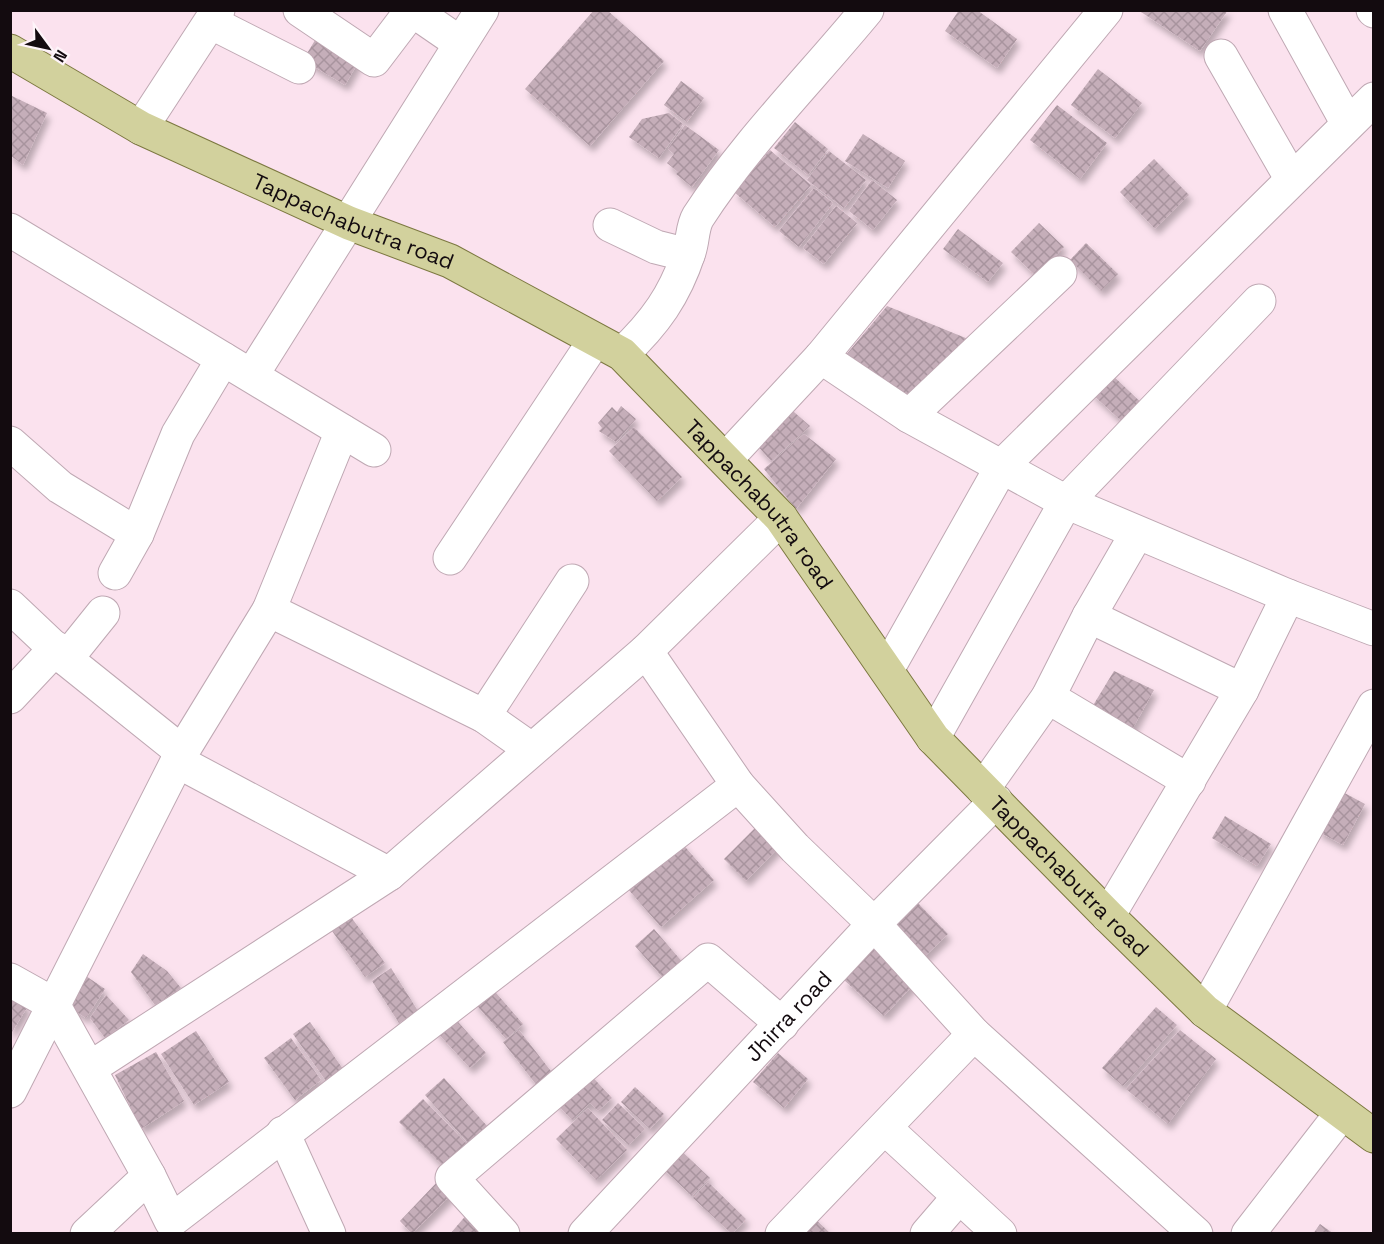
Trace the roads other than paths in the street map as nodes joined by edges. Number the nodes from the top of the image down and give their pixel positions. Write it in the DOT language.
graph roads {
  1 [pos="300,10"];
  2 [pos="482,10"];
  3 [pos="867,10"];
  4 [pos="1107,10"];
  5 [pos="1285,10"];
  6 [pos="215,17"];
  7 [pos="460,43"];
  8 [pos="11,52"];
  9 [pos="1221,56"];
  10 [pos="299,67"];
  11 [pos="1374,99"];
  12 [pos="1347,124"];
  13 [pos="141,128"];
  14 [pos="1292,178"];
  15 [pos="349,223"];
  16 [pos="610,225"];
  17 [pos="10,230"];
  18 [pos="688,255"];
  19 [pos="1059,273"];
  20 [pos="1258,302"];
  21 [pos="608,347"];
  22 [pos="820,357"];
  23 [pos="223,358"];
  24 [pos="252,375"];
  25 [pos="909,416"];
  26 [pos="342,431"];
  27 [pos="10,443"];
  28 [pos="374,450"];
  29 [pos="726,459"];
  30 [pos="1002,466"];
  31 [pos="1066,502"];
  32 [pos="781,518"];
  33 [pos="1137,533"];
  34 [pos="137,534"];
  35 [pos="450,558"];
  36 [pos="115,573"];
  37 [pos="572,581"];
  38 [pos="1288,596"];
  39 [pos="10,606"];
  40 [pos="269,610"];
  41 [pos="103,613"];
  42 [pos="1089,616"];
  43 [pos="1374,628"];
  44 [pos="646,651"];
  45 [pos="61,654"];
  46 [pos="887,670"];
  47 [pos="1242,690"];
  48 [pos="10,697"];
  49 [pos="1048,697"];
  50 [pos="484,716"];
  51 [pos="1369,726"];
  52 [pos="933,738"];
  53 [pos="531,749"];
  54 [pos="179,757"];
  55 [pos="1190,782"];
  56 [pos="738,785"];
  57 [pos="989,795"];
  58 [pos="389,874"];
  59 [pos="1108,916"];
  60 [pos="874,924"];
  61 [pos="10,980"];
  62 [pos="53,1004"];
  63 [pos="1205,1011"];
  64 [pos="782,1024"];
  65 [pos="974,1034"];
  66 [pos="90,1068"];
  67 [pos="10,1091"];
  68 [pos="1341,1114"];
  69 [pos="885,1128"];
  70 [pos="283,1133"];
  71 [pos="1374,1136"];
  72 [pos="149,1176"];
  73 [pos="958,1198"];
  74 [pos="173,1227"];
  75 [pos="87,1233"];
  76 [pos="329,1233"];
  77 [pos="503,1233"];
  78 [pos="585,1233"];
  79 [pos="782,1233"];
  80 [pos="927,1233"];
  81 [pos="1000,1233"];
  82 [pos="1196,1233"];
  83 [pos="1248,1233"];
  1 -- 7 [label="street"];
  2 -- 7 [label="street"];
  3 -- 18 [label="street"];
  4 -- 22 [label="street"];
  5 -- 12 [label="street"];
  6 -- 10 [label="street"];
  6 -- 13 [label="street"];
  7 -- 15 [label="street"];
  8 -- 13 [label="main road, Tappachabutra road"];
  9 -- 14 [label="street"];
  11 -- 12 [label="street"];
  12 -- 14 [label="street"];
  13 -- 15 [label="main road, Tappachabutra road"];
  14 -- 30 [label="street"];
  15 -- 21 [label="main road, Tappachabutra road"];
  15 -- 24 [label="street"];
  16 -- 18 [label="street"];
  17 -- 23 [label="street"];
  18 -- 21 [label="street"];
  19 -- 25 [label="street"];
  20 -- 31 [label="street"];
  21 -- 29 [label="main road, Tappachabutra road"];
  21 -- 35 [label="street"];
  22 -- 25 [label="street"];
  22 -- 29 [label="street"];
  23 -- 24 [label="street"];
  23 -- 34 [label="street"];
  24 -- 26 [label="street"];
  25 -- 30 [label="street"];
  26 -- 28 [label="street"];
  26 -- 40 [label="street"];
  27 -- 34 [label="street"];
  29 -- 32 [label="main road, Tappachabutra road"];
  30 -- 31 [label="street"];
  30 -- 46 [label="street"];
  31 -- 33 [label="street"];
  31 -- 52 [label="street"];
  32 -- 44 [label="street"];
  32 -- 46 [label="main road, Tappachabutra road"];
  33 -- 38 [label="street"];
  33 -- 42 [label="street, Jhirra road"];
  34 -- 36 [label="street"];
  37 -- 50 [label="street"];
  38 -- 43 [label="street"];
  38 -- 47 [label="street"];
  39 -- 45 [label="street"];
  40 -- 50 [label="street"];
  40 -- 54 [label="street"];
  41 -- 45 [label="street"];
  42 -- 47 [label="street"];
  42 -- 49 [label="street, Jhirra road"];
  44 -- 53 [label="street"];
  44 -- 56 [label="street"];
  45 -- 48 [label="street"];
  45 -- 54 [label="street"];
  46 -- 52 [label="main road, Tappachabutra road"];
  47 -- 55 [label="street"];
  49 -- 55 [label="street"];
  49 -- 57 [label="street, Jhirra road"];
  50 -- 53 [label="street"];
  51 -- 63 [label="street"];
  52 -- 57 [label="main road, Tappachabutra road"];
  53 -- 58 [label="street"];
  54 -- 58 [label="street"];
  54 -- 62 [label="street"];
  55 -- 59 [label="street"];
  56 -- 60 [label="street"];
  56 -- 70 [label="street"];
  57 -- 59 [label="main road, Tappachabutra road"];
  57 -- 60 [label="street, Jhirra road"];
  58 -- 66 [label="street"];
  59 -- 63 [label="main road, Tappachabutra road"];
  60 -- 64 [label="street, Jhirra road"];
  60 -- 65 [label="street"];
  61 -- 62 [label="street"];
  62 -- 66 [label="street"];
  62 -- 67 [label="street"];
  63 -- 68 [label="main road, Tappachabutra road"];
  64 -- 77 [label="street"];
  64 -- 78 [label="street, Jhirra road"];
  65 -- 69 [label="street"];
  65 -- 82 [label="street"];
  66 -- 72 [label="street"];
  68 -- 71 [label="main road, Tappachabutra road"];
  68 -- 83 [label="street"];
  69 -- 73 [label="street"];
  69 -- 79 [label="street"];
  70 -- 74 [label="street"];
  70 -- 76 [label="street"];
  72 -- 74 [label="street"];
  72 -- 75 [label="street"];
  73 -- 80 [label="street"];
  73 -- 81 [label="street"];
}
